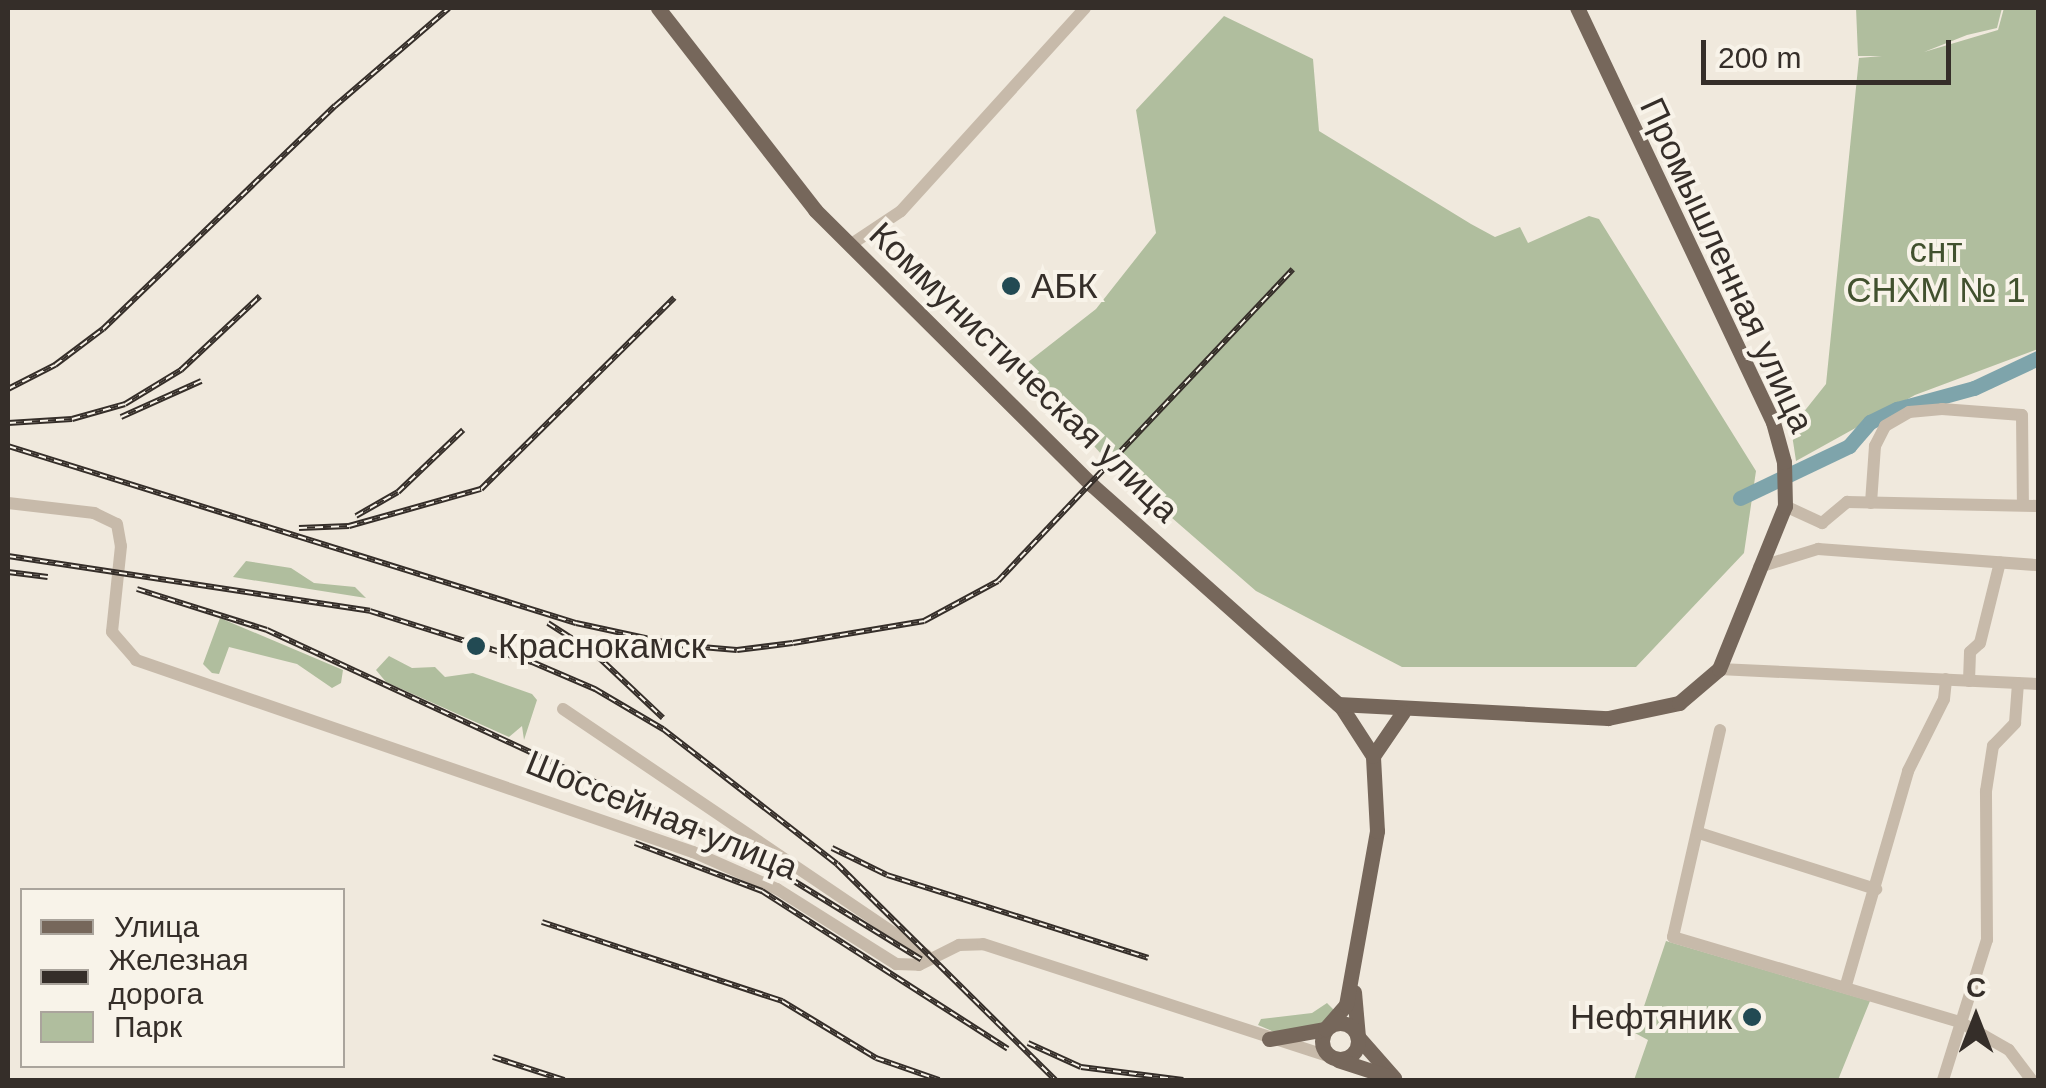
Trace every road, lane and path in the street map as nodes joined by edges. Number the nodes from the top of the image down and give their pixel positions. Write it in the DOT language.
graph roads {
  1 [pos="658,8"];
  2 [pos="1085,8"];
  3 [pos="1578,8"];
  4 [pos="850,245"];
  5 [pos="1871,503"];
  6 [pos="8,504"];
  7 [pos="2023,505"];
  8 [pos="1785,506"];
  9 [pos="2038,506"];
  10 [pos="1822,523"];
  11 [pos="1818,549"];
  12 [pos="2000,562"];
  13 [pos="2038,566"];
  14 [pos="1760,567"];
  15 [pos="1719,669"];
  16 [pos="1946,679"];
  17 [pos="1969,680"];
  18 [pos="2018,683"];
  19 [pos="2038,684"];
  20 [pos="1338,704"];
  21 [pos="1374,708"];
  22 [pos="563,709"];
  23 [pos="1403,712"];
  24 [pos="1720,730"];
  25 [pos="1358,732"];
  26 [pos="1385,733"];
  27 [pos="1373,756"];
  28 [pos="1698,832"];
  29 [pos="1876,889"];
  30 [pos="926,956"];
  31 [pos="1353,981"];
  32 [pos="1846,985"];
  33 [pos="1960,1022"];
  34 [pos="1325,1029"];
  35 [pos="1358,1037"];
  36 [pos="1269,1038"];
  37 [pos="1331,1057"];
  38 [pos="1397,1079"];
  39 [pos="1943,1080"];
  40 [pos="2032,1080"];
  1 -- 4 [label="main road, Коммунистическая улица"];
  2 -- 4 [label="street"];
  3 -- 8 [label="main road, Промышленная улица"];
  4 -- 20 [label="main road, Коммунистическая улица"];
  5 -- 7 [label="street"];
  5 -- 7 [label="street"];
  5 -- 10 [label="street"];
  6 -- 36 [label="street, Шоссейная улица"];
  7 -- 9 [label="street"];
  8 -- 10 [label="street"];
  8 -- 14 [label="main road, Промышленная улица"];
  10 -- 11 [label="street"];
  11 -- 12 [label="street"];
  11 -- 14 [label="street"];
  12 -- 13 [label="street"];
  12 -- 17 [label="street"];
  14 -- 15 [label="main road, Промышленная улица"];
  15 -- 16 [label="street"];
  15 -- 23 [label="main road, Промышленная улица"];
  16 -- 17 [label="street"];
  16 -- 29 [label="street"];
  17 -- 18 [label="street"];
  18 -- 19 [label="street"];
  18 -- 33 [label="street"];
  20 -- 21 [label="main road"];
  20 -- 25 [label="main road, Коммунистическая улица"];
  21 -- 23 [label="main road"];
  21 -- 25 [label="main road"];
  21 -- 26 [label="main road"];
  22 -- 30 [label="street"];
  23 -- 26 [label="main road"];
  24 -- 28 [label="street"];
  25 -- 26 [label="main road"];
  25 -- 27 [label="main road, Коммунистическая улица"];
  26 -- 27 [label="main road"];
  27 -- 31 [label="main road"];
  28 -- 29 [label="street"];
  28 -- 32 [label="street"];
  29 -- 32 [label="street"];
  31 -- 34 [label="main road"];
  31 -- 35 [label="main road"];
  32 -- 33 [label="street"];
  33 -- 39 [label="street"];
  33 -- 40 [label="street"];
  34 -- 35 [label="main road"];
  34 -- 36 [label="main road"];
  34 -- 37 [label="main road"];
  35 -- 37 [label="main road"];
  35 -- 38 [label="main road"];
  36 -- 37 [label="street, Шоссейная улица"];
  37 -- 38 [label="main road, Шоссейная улица"];
}
